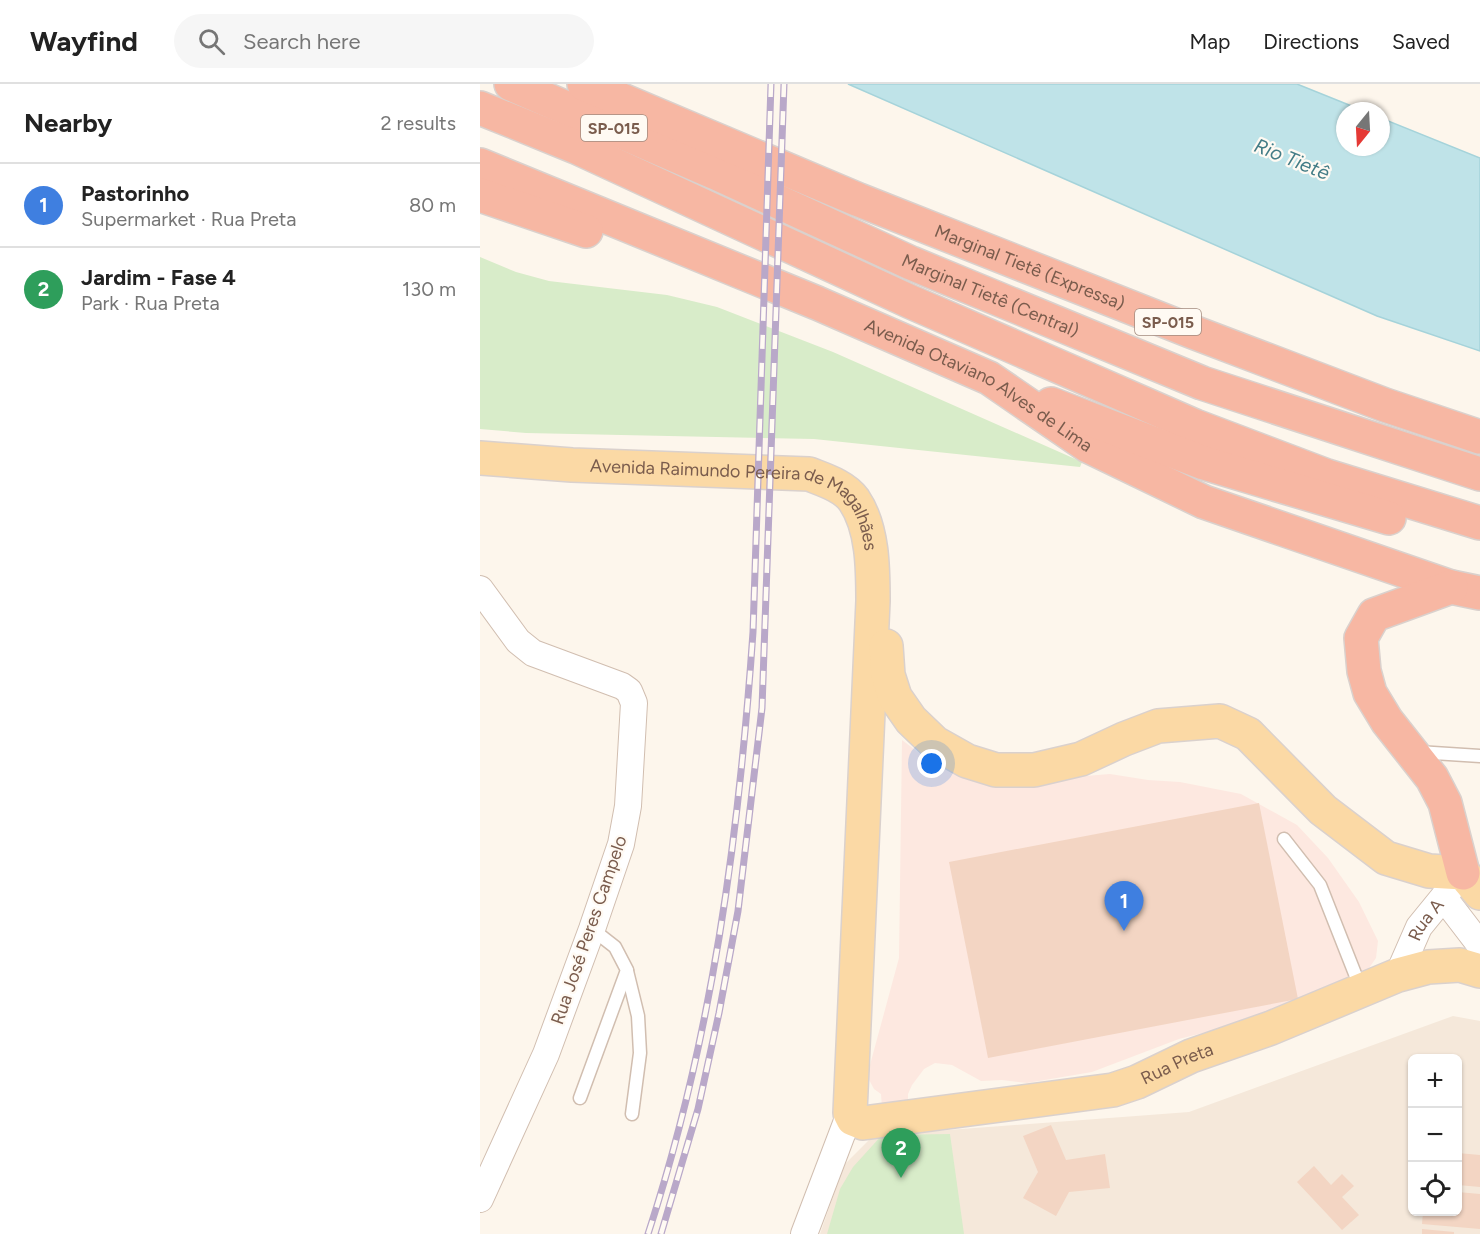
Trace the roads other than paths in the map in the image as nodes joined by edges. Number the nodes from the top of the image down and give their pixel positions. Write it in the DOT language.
graph roads {
  1 [pos="511,84"];
  2 [pos="584,84"];
  3 [pos="483,108"];
  4 [pos="480,165"];
  5 [pos="480,195"];
  6 [pos="651,236"];
  7 [pos="911,302"];
  8 [pos="989,378"];
  9 [pos="1480,437"];
  10 [pos="480,440"];
  11 [pos="480,458"];
  12 [pos="1480,474"];
  13 [pos="1480,492"];
  14 [pos="1480,523"];
  15 [pos="1480,540"];
  16 [pos="480,589"];
  17 [pos="1465,590"];
  18 [pos="878,700"];
  19 [pos="1412,752"];
  20 [pos="1480,756"];
  21 [pos="1284,839"];
  22 [pos="1472,874"];
  23 [pos="1444,898"];
  24 [pos="592,929"];
  25 [pos="1480,945"];
  26 [pos="627,970"];
  27 [pos="1480,971"];
  28 [pos="1398,975"];
  29 [pos="1362,991"];
  30 [pos="580,1098"];
  31 [pos="632,1114"];
  32 [pos="856,1118"];
  33 [pos="480,1199"];
  34 [pos="804,1234"];
  1 -- 12 [label="highway, Marginal Tietê (Central) / SP-015"];
  2 -- 9 [label="highway, Marginal Tietê (Expressa) / SP-015"];
  3 -- 7 [label="highway, Marginal Tietê (Central)"];
  4 -- 6 [label="highway, Avenida Otaviano Alves de Lima"];
  5 -- 6 [label="highway"];
  6 -- 8 [label="highway, Avenida Otaviano Alves de Lima"];
  7 -- 13 [label="highway"];
  7 -- 14 [label="highway, Marginal Tietê (Central)"];
  8 -- 15 [label="highway"];
  8 -- 17 [label="highway, Avenida Otaviano Alves de Lima"];
  10 -- 18 [label="main road, Avenida Raimundo Pereira de Magalhães"];
  11 -- 18 [label="main road, Avenida Raimundo Pereira de Magalhães"];
  16 -- 24 [label="street, Rua José Peres Campelo"];
  17 -- 19 [label="highway"];
  18 -- 22 [label="main road, Avenida Raimundo Pereira de Magalhães"];
  18 -- 32 [label="main road"];
  19 -- 20 [label="lane"];
  19 -- 22 [label="highway"];
  21 -- 29 [label="lane"];
  22 -- 23 [label="street, Rua A"];
  23 -- 25 [label="street"];
  23 -- 28 [label="street, Rua A"];
  24 -- 26 [label="lane"];
  24 -- 33 [label="street, Rua José Peres Campelo"];
  26 -- 30 [label="lane"];
  26 -- 31 [label="lane"];
  27 -- 28 [label="main road, Rua Preta"];
  28 -- 29 [label="main road, Rua Preta"];
  29 -- 32 [label="main road, Rua Preta"];
  32 -- 34 [label="street"];
}
